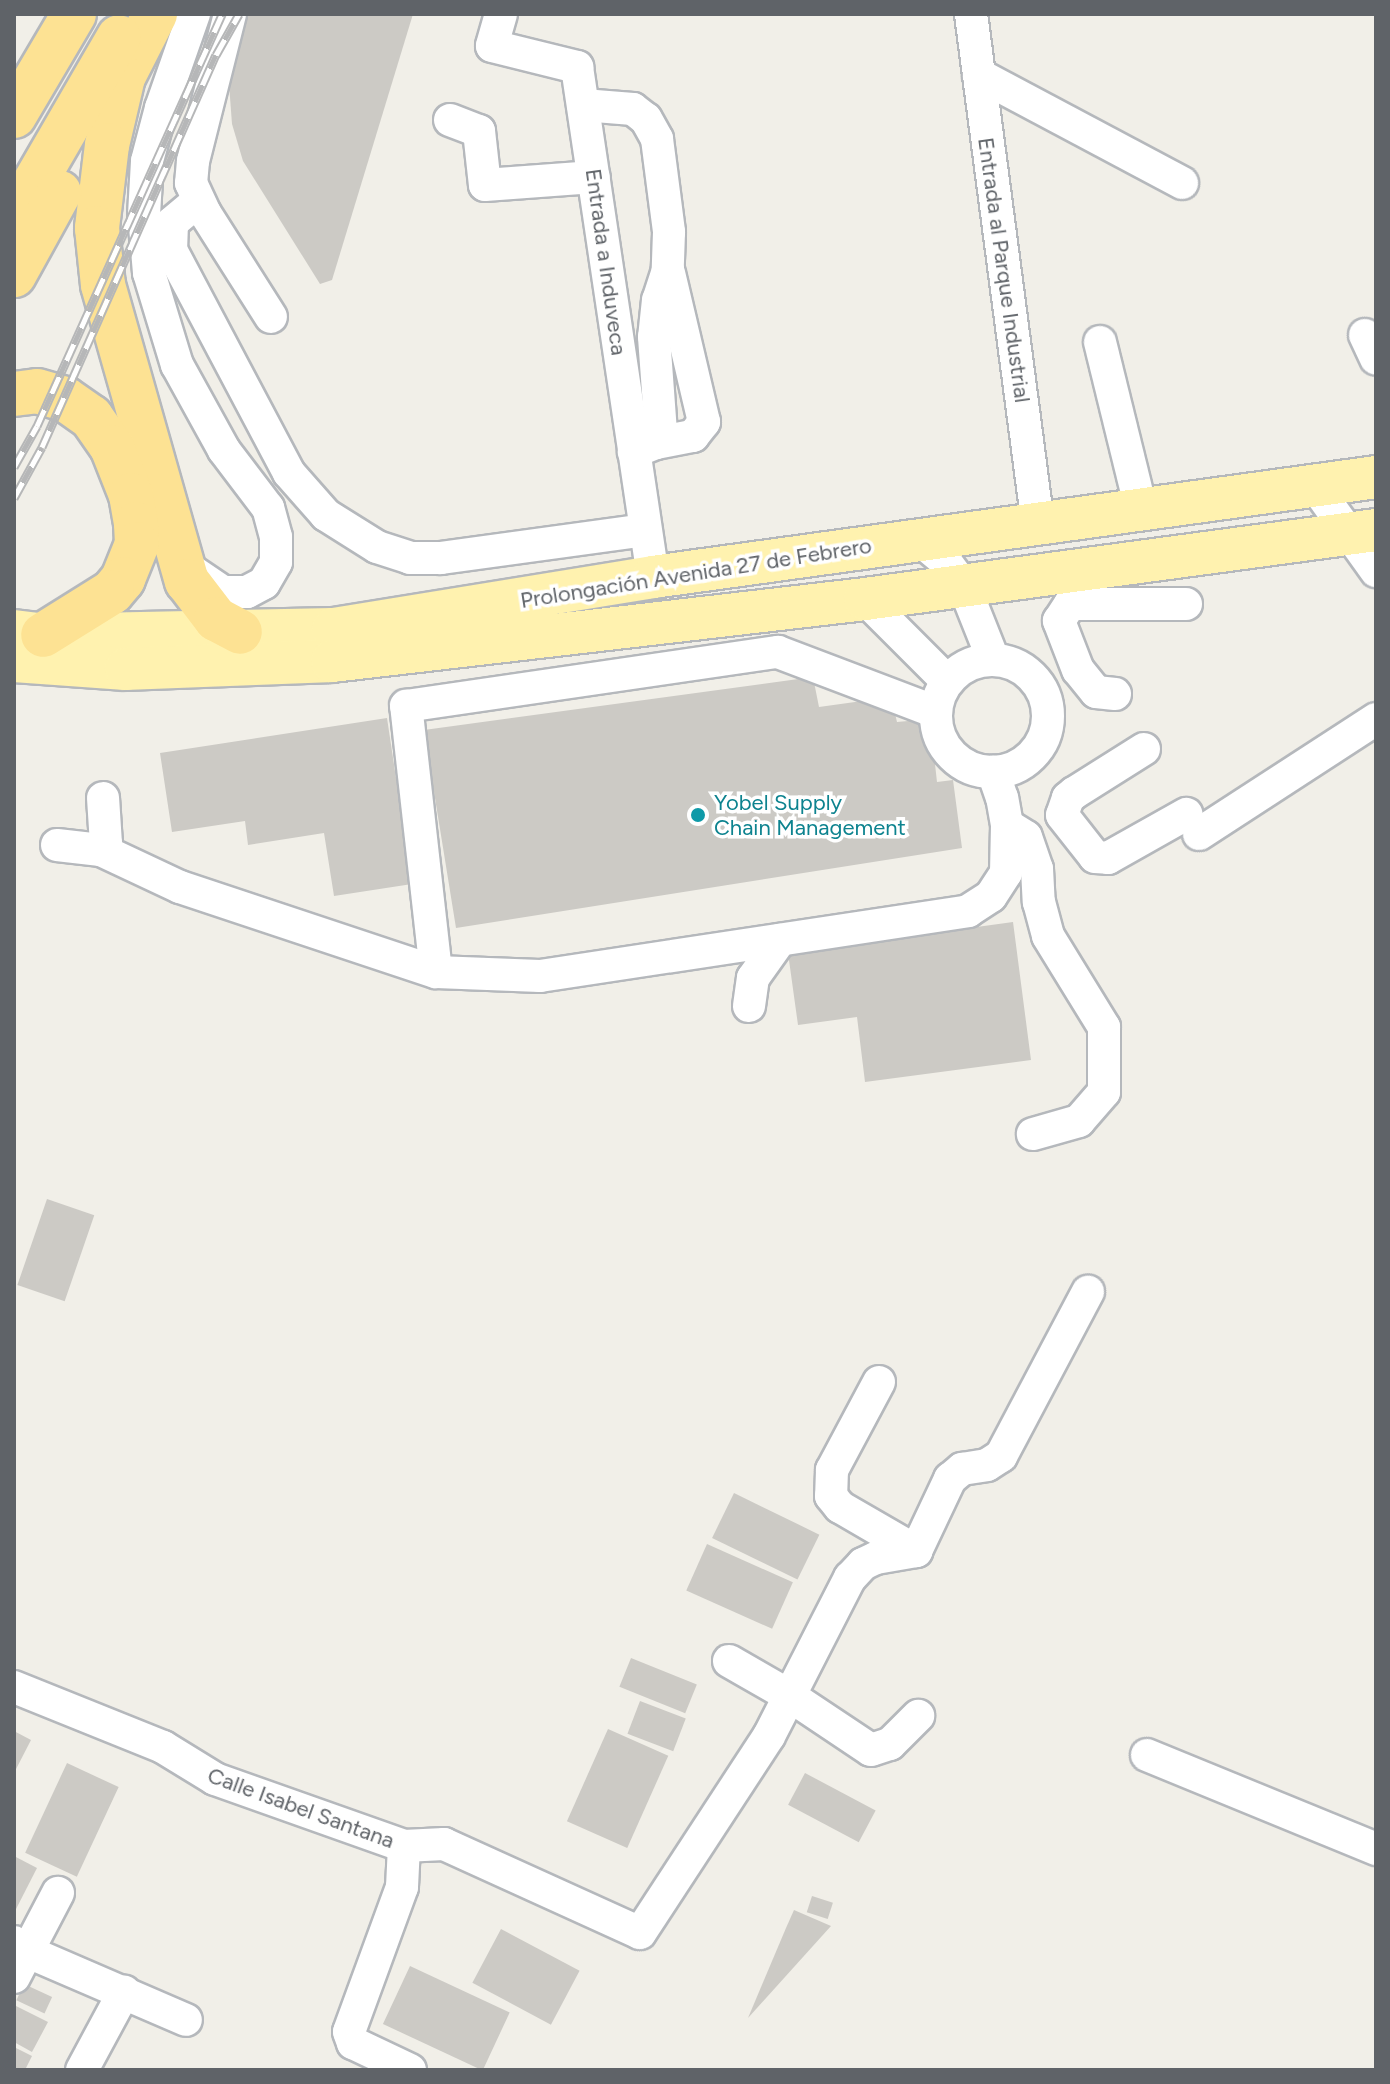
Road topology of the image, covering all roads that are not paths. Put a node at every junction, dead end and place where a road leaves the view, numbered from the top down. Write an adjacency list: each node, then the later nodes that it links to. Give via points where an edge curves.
1 (74, 14): 11 (highway)
2 (132, 14): 16 (highway)
3 (155, 14): 9 (highway)
4 (194, 14): 31 (street, via 147,161 149,273 177,365 224,450 268,508 276,562 264,583 247,592 223,592)
5 (230, 14): 15 (street, via 193,161 191,183)
6 (501, 14): 10 (street, Entrada a Induveca, via 492,46 577,67)
7 (971, 14): 8 (street, Entrada al Parque Industrial)
8 (979, 75): 14 (street); 26 (street, Entrada al Parque Industrial)
9 (123, 77): 18 (highway); 31 (highway, via 100,186 97,228 103,285)
10 (583, 105): 13 (street, Entrada a Induveca); 17 (street, via 633,109 657,139 669,232)
11 (14, 116)
12 (450, 120): 13 (street, via 479,131 485,185)
13 (594, 177): 22 (street, Entrada a Induveca)
14 (1182, 183)
15 (198, 201): 19 (street); 27 (street, via 172,223 171,250 289,473 326,515 377,547 410,558)
16 (14, 218)
17 (668, 270): 22 (street, via 654,337 661,432); 22 (street, via 704,422 693,436)
18 (14, 275)
19 (271, 317)
20 (1100, 342): 25 (street)
21 (14, 394): 39 (highway, via 37,391 65,399 91,417 112,447 131,495 137,544 112,592)
22 (645, 447): 27 (street, Entrada a Induveca)
23 (1376, 477): 24 (main road, Prolongación Avenida 27 de Febrero)
24 (1315, 486): 25 (main road, Prolongación Avenida 27 de Febrero); 28 (street)
25 (1141, 509): 26 (main road, Prolongación Avenida 27 de Febrero)
26 (1038, 525): 29 (main road, Prolongación Avenida 27 de Febrero)
27 (645, 530): 33 (street, Entrada a Induveca)
28 (1363, 532): 30 (main road, Prolongación Avenida 27 de Febrero); 32 (street)
29 (920, 540): 33 (main road, Prolongación Avenida 27 de Febrero); 34 (street)
30 (1193, 555): 34 (main road, Prolongación Avenida 27 de Febrero); 42 (street, via 1191,616 1070,604 1059,621 1078,670 1096,692)
31 (181, 562): 38 (highway, via 199,602)
32 (1376, 571)
33 (653, 577): 35 (main road, Prolongación Avenida 27 de Febrero)
34 (964, 586): 36 (main road, Prolongación Avenida 27 de Febrero); 40 (street)
35 (599, 587): 37 (main road); 38 (main road, Prolongación Avenida 27 de Febrero, via 333,629)
36 (865, 599): 37 (main road, Prolongación Avenida 27 de Febrero); 41 (street)
37 (607, 630): 39 (main road, Prolongación Avenida 27 de Febrero, via 242,667 111,669)
38 (240, 632): 39 (main road, Prolongación Avenida 27 de Febrero)
39 (24, 642)
40 (993, 659): 41 (street, via 967,665); 46 (street, via 1023,668 1038,683 1047,701 1048,722 1030,758 1013,769)
41 (947, 681): 43 (street)
42 (1115, 694)
43 (936, 712): 46 (street, via 945,747 974,769); 52 (street, via 778,652 406,706)
44 (1376, 719): 45 (street, via 1192,824 1108,858 1095,857 1062,815 1068,798)
45 (1144, 749)
46 (993, 772): 48 (street)
47 (103, 798): 50 (street, via 106,844)
48 (1007, 825): 51 (street, via 1006,873 991,896 968,911); 54 (street, via 1026,837 1048,936 1104,1027 1104,1092 1079,1121)
49 (57, 845): 50 (street)
50 (101, 850): 52 (street, via 180,887)
51 (780, 940): 52 (street, via 540,976); 53 (street, via 753,978)
52 (436, 972)
53 (749, 1006)
54 (1033, 1134)
55 (1088, 1292): 57 (street, via 1001,1456 987,1465 962,1469 950,1479)
56 (879, 1382): 57 (street, via 832,1470 831,1496 840,1507)
57 (916, 1551): 60 (street, via 876,1558 850,1578)
58 (729, 1661): 60 (street)
59 (14, 1687): 63 (street, Calle Isabel Santana, via 163,1747 215,1779)
60 (790, 1696): 61 (street, via 871,1750 890,1744); 63 (street, Calle Isabel Santana, via 640,1933 444,1844)
61 (918, 1716)
62 (1147, 1755): 64 (street)
63 (404, 1846): 70 (street, via 402,1887 349,2032 353,2043)
64 (1376, 1849)
65 (58, 1893): 66 (street)
66 (18, 1957): 67 (street)
67 (124, 1992): 68 (street); 69 (street)
68 (186, 2020)
69 (82, 2070)
70 (410, 2070)

